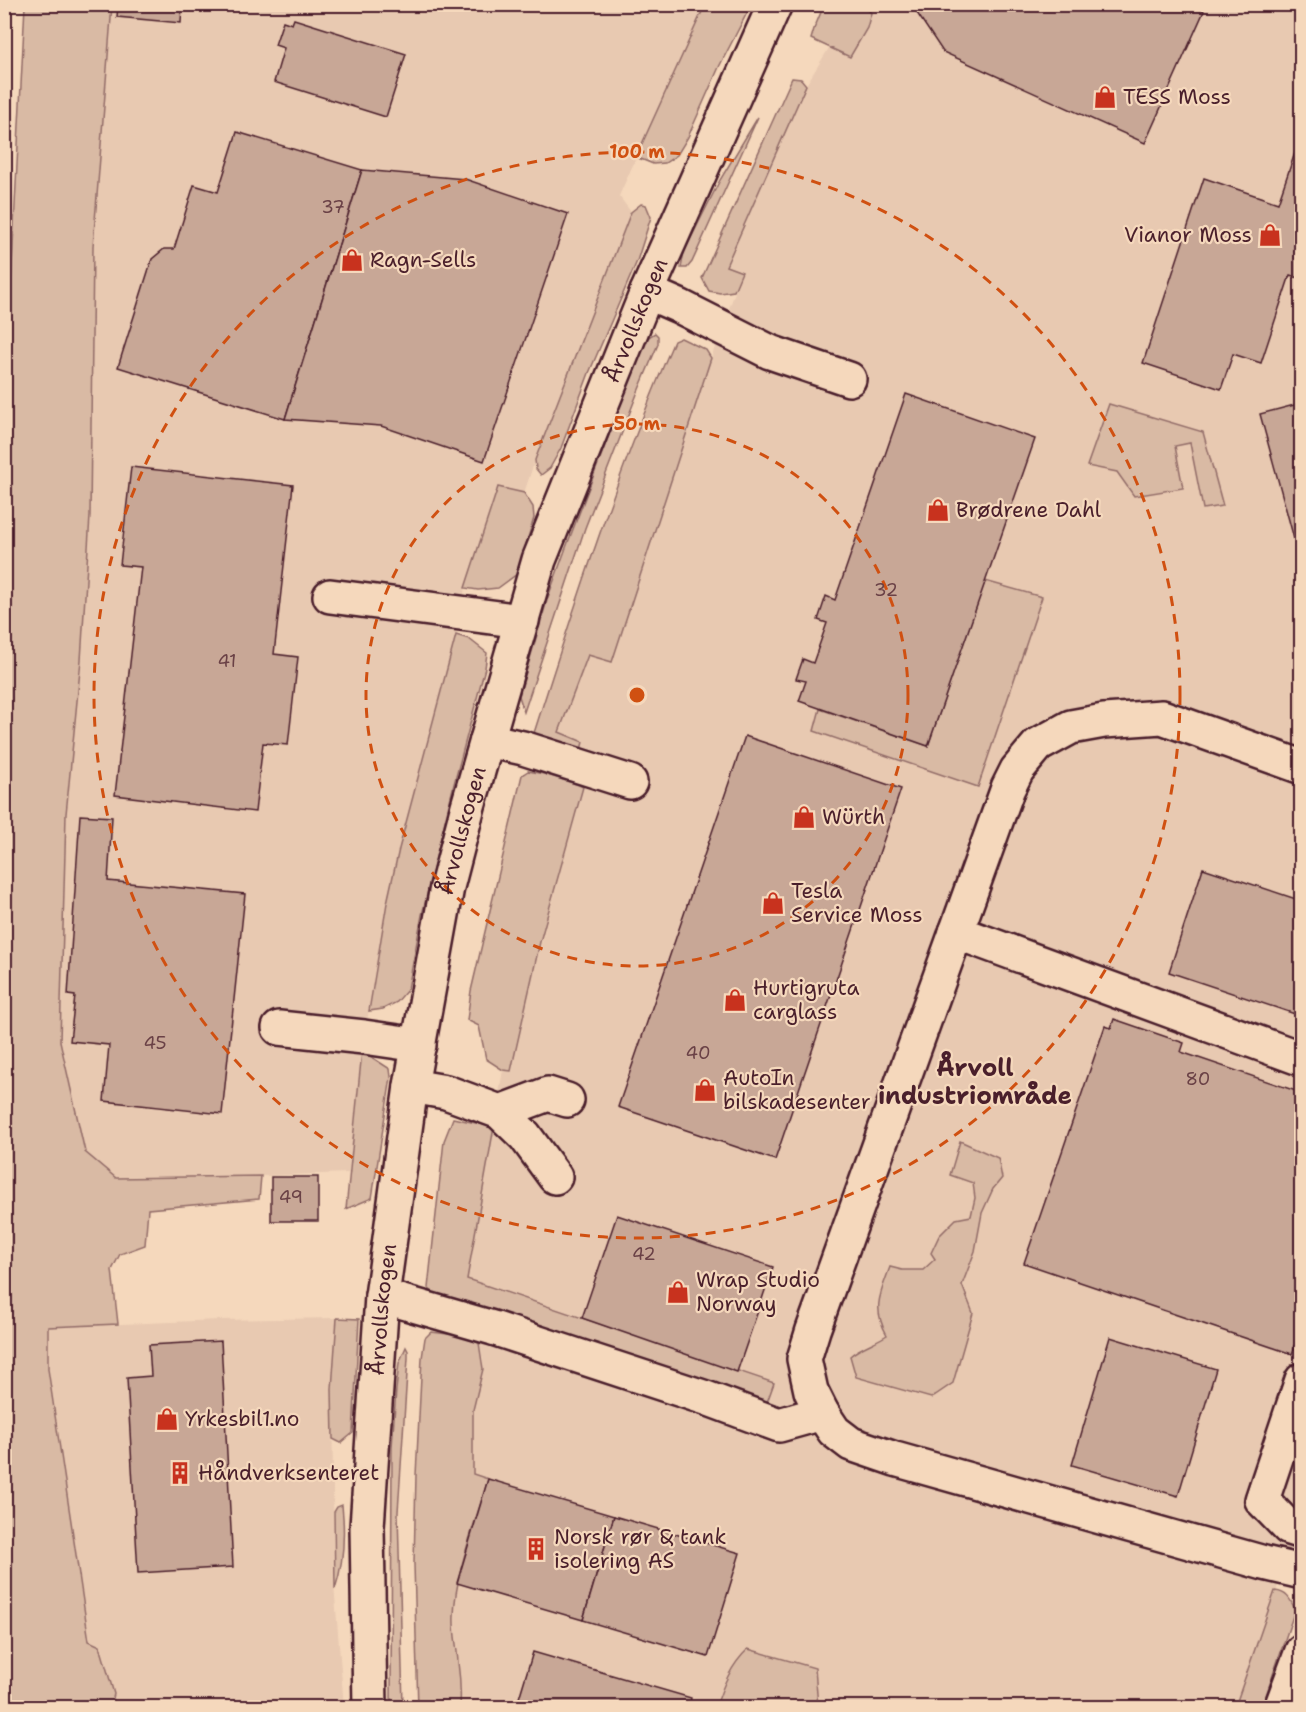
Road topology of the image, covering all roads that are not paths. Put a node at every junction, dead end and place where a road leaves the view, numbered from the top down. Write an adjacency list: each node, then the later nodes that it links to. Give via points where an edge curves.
1 (775, 4): 2 (street, Årvollskogen)
2 (647, 292): 3 (street, via 770,352); 5 (street, Årvollskogen, via 539,560)
3 (849, 379)
4 (330, 596): 5 (street)
5 (522, 621): 6 (street, Årvollskogen)
6 (487, 740): 8 (street); 11 (street, Årvollskogen, via 447,887)
7 (1302, 767): 9 (street, via 1162,717 1071,727 1038,745 1017,770)
8 (630, 782)
9 (956, 932): 12 (street); 19 (street, via 804,1359 811,1391)
10 (279, 1028): 11 (street)
11 (419, 1045): 13 (street, Årvollskogen)
12 (1302, 1059)
13 (411, 1086): 15 (street, via 446,1092); 17 (street, Årvollskogen)
14 (567, 1100): 15 (street, via 548,1094)
15 (500, 1112): 16 (street, via 525,1136)
16 (555, 1177)
17 (382, 1296): 19 (street, via 493,1328 779,1425); 23 (street, Årvollskogen, via 367,1527)
18 (1302, 1380): 20 (street, via 1262,1500 1289,1528)
19 (822, 1413): 21 (street, via 834,1431 851,1444 895,1459)
20 (1302, 1532)
21 (1302, 1572)
22 (1302, 1651): 24 (street)
23 (370, 1707)
24 (1281, 1707)

